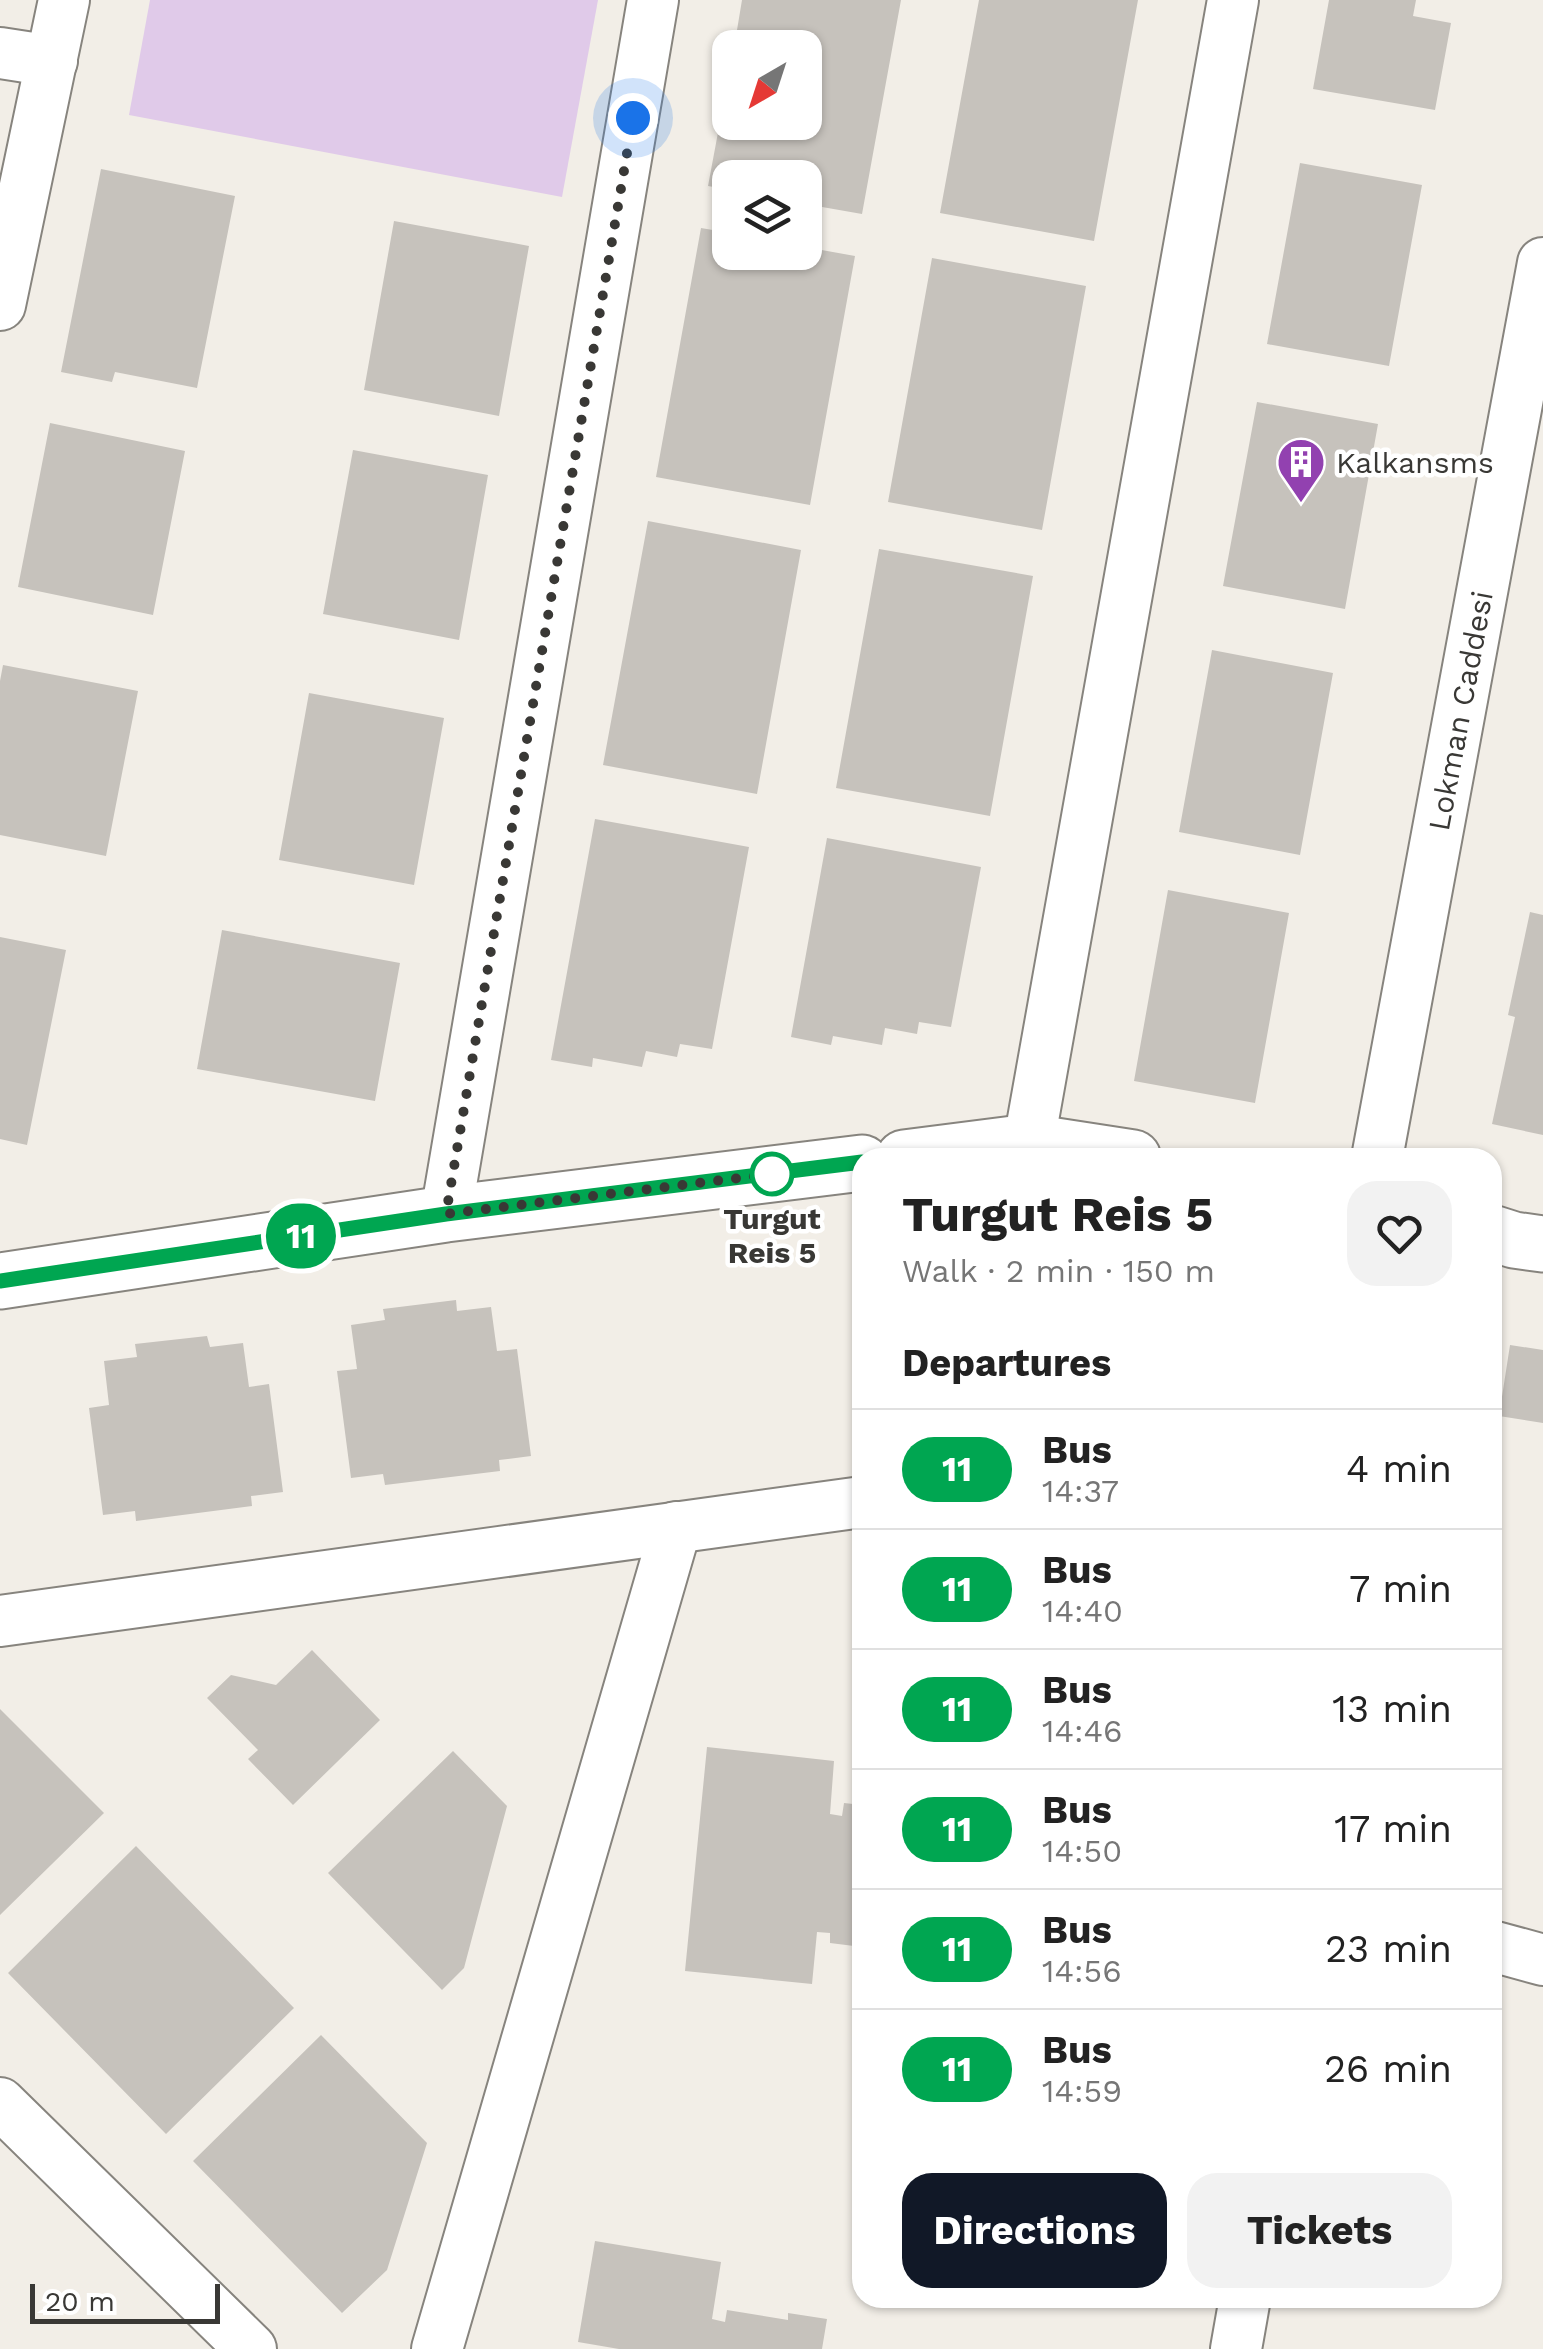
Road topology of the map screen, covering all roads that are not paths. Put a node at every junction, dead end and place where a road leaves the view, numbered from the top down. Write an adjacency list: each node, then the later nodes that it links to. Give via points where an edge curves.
1 (64, 0): 5 (street)
2 (653, 0): 14 (street)
3 (1233, 0): 9 (street)
4 (0, 53): 5 (street)
5 (52, 61): 7 (street)
6 (1543, 263): 8 (street, Lokman Caddesi)
7 (0, 305)
8 (1527, 439): 12 (street, Lokman Caddesi)
9 (1029, 1142): 10 (street); 11 (street)
10 (982, 1148)
11 (1068, 1148)
12 (1379, 1148)
13 (852, 1163): 14 (street)
14 (446, 1214): 17 (street)
15 (1502, 1236): 16 (street)
16 (1543, 1244)
17 (0, 1281)
18 (852, 1503): 19 (street)
19 (676, 1527): 20 (street); 26 (street)
20 (0, 1621)
21 (1502, 1949): 22 (street)
22 (1543, 1960)
23 (0, 2103): 25 (street)
24 (1243, 2308): 27 (street)
25 (251, 2349)
26 (437, 2349)
27 (1236, 2349)

